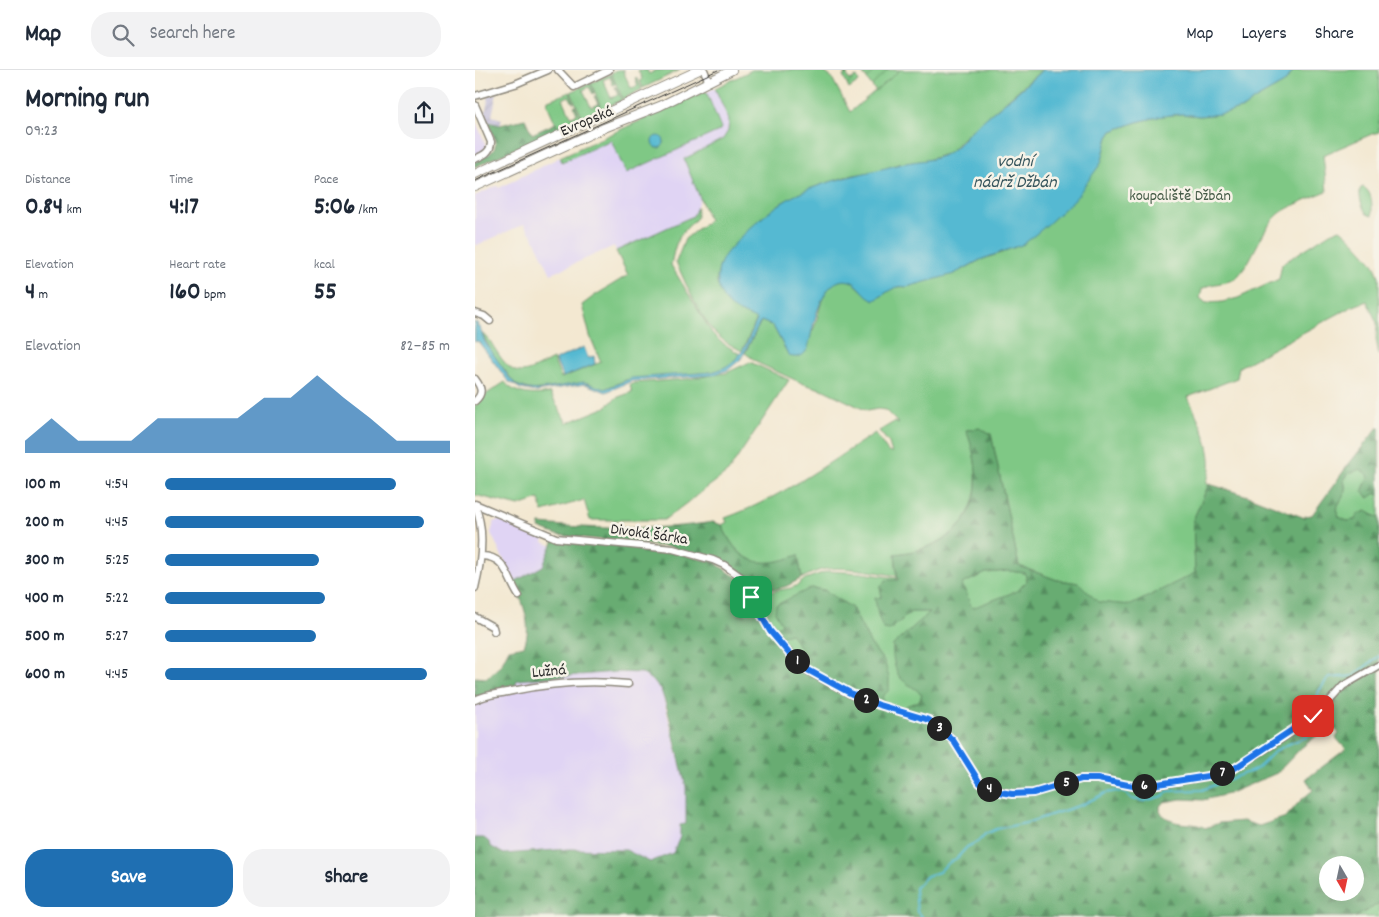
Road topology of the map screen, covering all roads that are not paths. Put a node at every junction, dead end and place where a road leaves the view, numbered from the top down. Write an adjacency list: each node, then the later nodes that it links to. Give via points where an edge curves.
1 (548, 70): 8 (street)
2 (558, 70): 3 (street, via 574,87)
3 (609, 70)
4 (699, 70): 11 (main road, Evropská)
5 (704, 70): 7 (street)
6 (732, 70): 7 (main road, Evropská)
7 (709, 82): 12 (main road, Evropská)
8 (475, 96)
9 (475, 105): 10 (street, via 491,142 488,152)
10 (475, 159)
11 (475, 174)
12 (475, 187)
13 (475, 313): 14 (street)
14 (491, 321)
15 (475, 379): 16 (street, via 481,390)
16 (475, 401)
17 (475, 505): 18 (street, via 480,526); 23 (street, Divoká Šárka, via 556,538 673,549 724,565 741,577 770,631 792,657 824,680 852,694 929,720 953,740 980,783 1000,792 1033,793 1081,779 1145,786 1220,774 1291,733 1326,705 1343,686)
18 (481, 556): 19 (street); 20 (street, via 499,560)
19 (475, 588)
20 (519, 596)
21 (475, 617): 22 (street, via 493,627)
22 (494, 631)
23 (1379, 665)
24 (628, 684): 25 (street, Lužná, via 601,681 522,688)
25 (475, 700)

